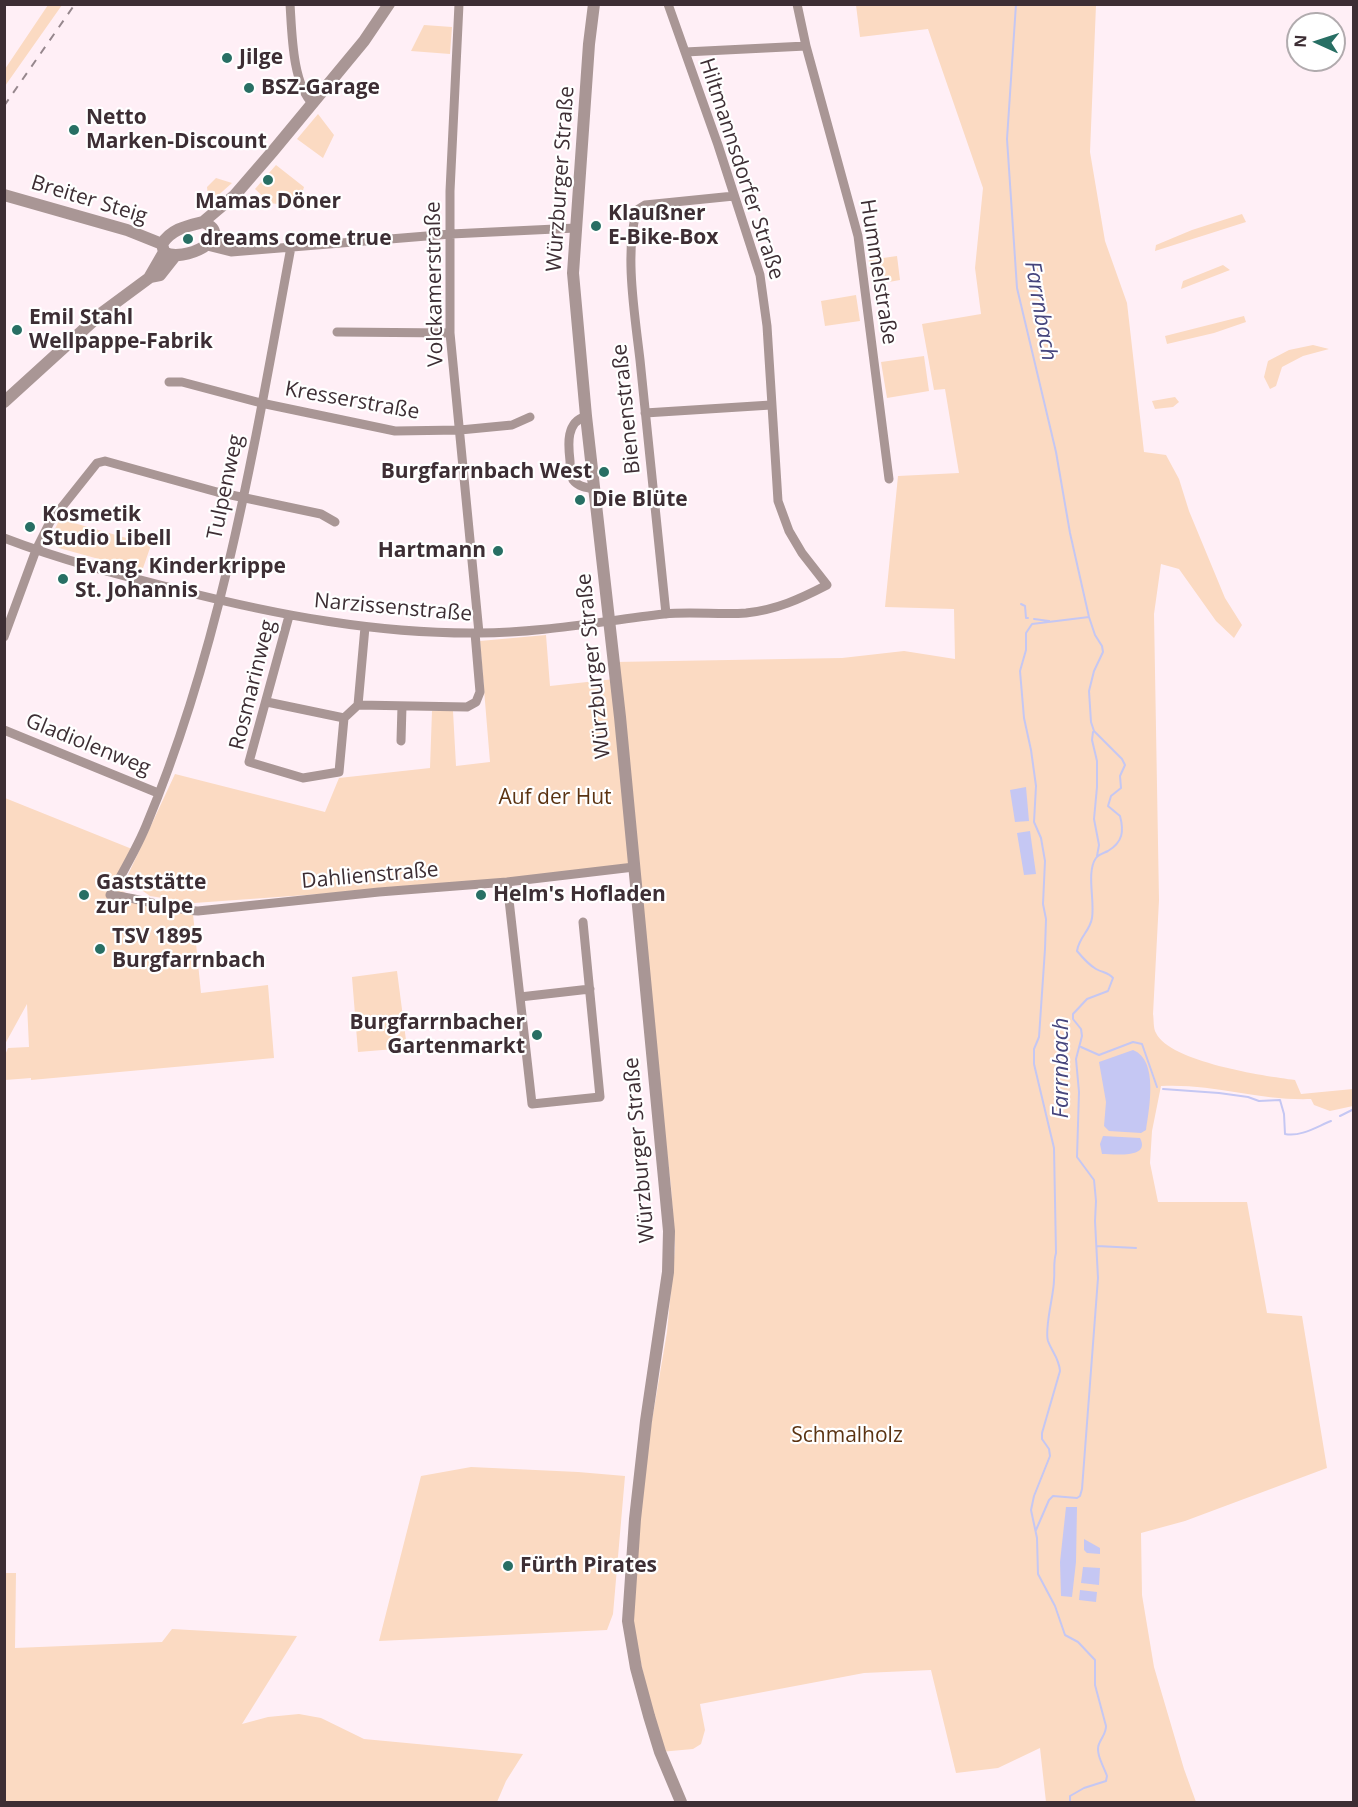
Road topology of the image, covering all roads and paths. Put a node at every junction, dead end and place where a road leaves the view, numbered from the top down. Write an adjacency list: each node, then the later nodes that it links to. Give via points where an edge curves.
1 (290, 4): 9 (street, via 299,79)
2 (389, 4): 9 (street)
3 (459, 4): 14 (street, Volckamerstraße)
4 (594, 4): 12 (street, Würzburger Straße)
5 (668, 4): 8 (street, Hiltmannsdorfer Straße)
6 (797, 4): 7 (street, Hummelstraße)
7 (806, 46): 8 (street); 27 (street, Hummelstraße, via 858,236)
8 (685, 52): 11 (street, Hiltmannsdorfer Straße)
9 (313, 104): 13 (street, via 235,195)
10 (4, 195): 15 (street, Breiter Steig, via 127,230)
11 (734, 196): 22 (street, Hiltmannsdorfer Straße, via 760,275); 23 (street, Bienenstraße, via 645,205 637,210 632,263)
12 (576, 228): 14 (street); 24 (street, Würzburger Straße, via 573,273)
13 (209, 233): 15 (street); 15 (street, via 185,226); 16 (street, via 231,252)
14 (451, 234): 16 (street); 18 (street, Volckamerstraße)
15 (167, 247): 20 (street, via 149,278 103,312)
16 (291, 247): 21 (street, Tulpenweg)
17 (337, 332): 18 (street)
18 (450, 333): 26 (street, Volckamerstraße)
19 (169, 382): 21 (street, Kresserstraße)
20 (4, 402)
21 (261, 403): 26 (street, Kresserstraße, via 395,431); 29 (street, Tulpenweg)
22 (771, 405): 23 (street); 33 (street, Hiltmannsdorfer Straße, via 781,510 802,553)
23 (645, 413): 35 (street, Bienenstraße)
24 (586, 416): 28 (street, Würzburger Straße); 28 (street, via 576,421 570,434 571,473 579,485)
25 (530, 417): 26 (street, Kresserstraße, via 512,425)
26 (460, 430): 39 (street, Volckamerstraße)
27 (889, 479)
28 (595, 489): 37 (street, Würzburger Straße)
29 (243, 497): 30 (street, via 321,514); 32 (street, via 105,461 97,463 50,522); 34 (street, Tulpenweg)
30 (335, 522)
31 (4, 538): 32 (street, Narzissenstraße)
32 (36, 550): 34 (street, Narzissenstraße); 40 (street)
33 (827, 585): 35 (street, Narzissenstraße, via 771,609)
34 (220, 600): 36 (street, Narzissenstraße); 47 (street, Tulpenweg, via 188,714)
35 (666, 614): 37 (street, Narzissenstraße)
36 (289, 616): 38 (street, Narzissenstraße); 41 (street, Rosmarinweg)
37 (609, 622): 39 (street, Narzissenstraße); 48 (street, Würzburger Straße)
38 (365, 627): 39 (street, Narzissenstraße); 42 (street)
39 (477, 633): 43 (street, Volckamerstraße, via 480,692 476,702 467,707)
40 (4, 637)
41 (267, 702): 44 (street); 44 (street, Rosmarinweg, via 249,762 303,778 339,772)
42 (358, 705): 43 (street); 44 (street)
43 (402, 706): 46 (street)
44 (345, 718)
45 (4, 730): 47 (street, Gladiolenweg)
46 (401, 741)
47 (158, 793): 50 (street, Tulpenweg, via 146,827)
48 (634, 867): 49 (street, Dahlienstraße); 54 (street, Würzburger Straße, via 669,1231 668,1272 640,1466 628,1621 649,1716)
49 (507, 882): 50 (street, Dahlienstraße, via 198,911); 53 (street)
50 (110, 895)
51 (583, 922): 52 (street)
52 (590, 989): 53 (street); 53 (street, via 600,1097 532,1104)
53 (520, 997)
54 (681, 1803)

